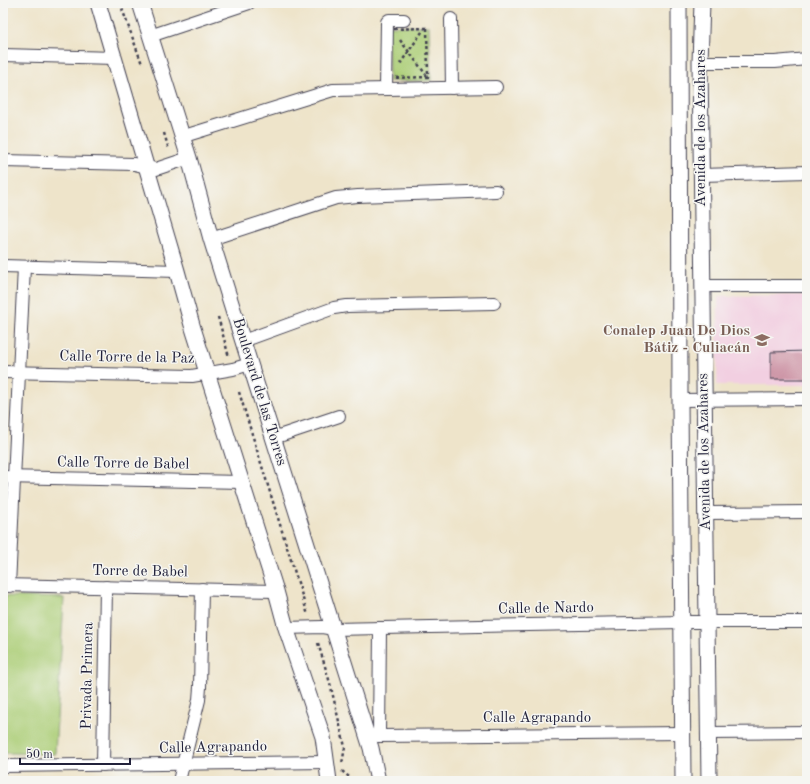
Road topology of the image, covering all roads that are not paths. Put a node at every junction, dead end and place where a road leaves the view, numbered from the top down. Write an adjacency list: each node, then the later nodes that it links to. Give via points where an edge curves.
1 (98, 3): 10 (street)
2 (140, 3): 8 (street, Boulevard de las Torres)
3 (249, 3): 8 (street)
4 (679, 3): 36 (street, Avenida de los Azahares)
5 (702, 3): 12 (street, Avenida de los Azahares)
6 (451, 19): 14 (street)
7 (404, 20): 13 (street, via 387,22)
8 (150, 36): 16 (street, Boulevard de las Torres)
9 (3, 55): 10 (street)
10 (115, 58): 19 (street)
11 (807, 59): 12 (street, via 775,62)
12 (700, 62): 21 (street, Avenida de los Azahares)
13 (388, 83): 14 (street); 16 (street, via 333,90)
14 (452, 88): 15 (street)
15 (496, 88)
16 (181, 137): 17 (street, Boulevard de las Torres)
17 (189, 158): 19 (street, via 156,169); 23 (street, Boulevard de las Torres)
18 (3, 161): 19 (street, via 134,164)
19 (147, 168): 26 (street)
20 (807, 172): 21 (street)
21 (702, 175): 27 (street, Avenida de los Azahares)
22 (496, 191): 23 (street, via 336,198)
23 (211, 239): 30 (street, Boulevard de las Torres)
24 (3, 266): 25 (street)
25 (24, 267): 26 (street); 33 (street)
26 (178, 271): 34 (street)
27 (703, 286): 28 (street); 37 (street, Avenida de los Azahares)
28 (807, 286)
29 (494, 303): 30 (street, via 347,306 334,308)
30 (243, 341): 31 (street, Boulevard de las Torres)
31 (250, 364): 34 (street, Calle Torre de la Paz); 39 (street, Boulevard de las Torres)
32 (3, 372): 33 (street, Calle Torre de la Paz)
33 (19, 372): 34 (street, Calle Torre de la Paz, via 192,376); 40 (street)
34 (208, 374): 41 (street)
35 (807, 399): 37 (street)
36 (680, 400): 37 (street); 48 (street, Avenida de los Azahares)
37 (704, 400): 43 (street, Avenida de los Azahares)
38 (339, 416): 39 (street)
39 (273, 438): 53 (street, Boulevard de las Torres)
40 (8, 478): 41 (street, Calle Torre de Babel); 44 (street)
41 (242, 482): 47 (street)
42 (807, 512): 43 (street)
43 (706, 513): 49 (street, Avenida de los Azahares)
44 (6, 585): 45 (street, Torre de Babel)
45 (106, 588): 46 (street, Torre de Babel); 60 (street, Privada Primera)
46 (202, 589): 47 (street, Torre de Babel); 59 (street, via 199,700)
47 (276, 591): 51 (street)
48 (682, 622): 49 (street, Calle de Nardo); 52 (street, Calle de Nardo); 55 (street, Avenida de los Azahares)
49 (707, 622): 50 (street, Calle de Nardo); 56 (street, Avenida de los Azahares)
50 (807, 622)
51 (286, 628): 53 (street, Calle de Nardo); 58 (street, via 323,737)
52 (380, 628): 53 (street, Calle de Nardo); 57 (street)
53 (334, 629): 57 (street, Boulevard de las Torres)
54 (807, 732): 56 (street)
55 (683, 733): 57 (street, Calle Agrapando); 65 (street, Avenida de los Azahares)
56 (708, 733): 66 (street, Avenida de los Azahares)
57 (373, 735): 64 (street, Boulevard de las Torres)
58 (327, 762): 59 (street, Calle Agrapando); 63 (street)
59 (183, 764): 60 (street, Calle Agrapando); 62 (street)
60 (103, 765): 61 (street, Calle Agrapando)
61 (3, 766)
62 (179, 781)
63 (329, 781)
64 (378, 781)
65 (683, 781)
66 (709, 781)

